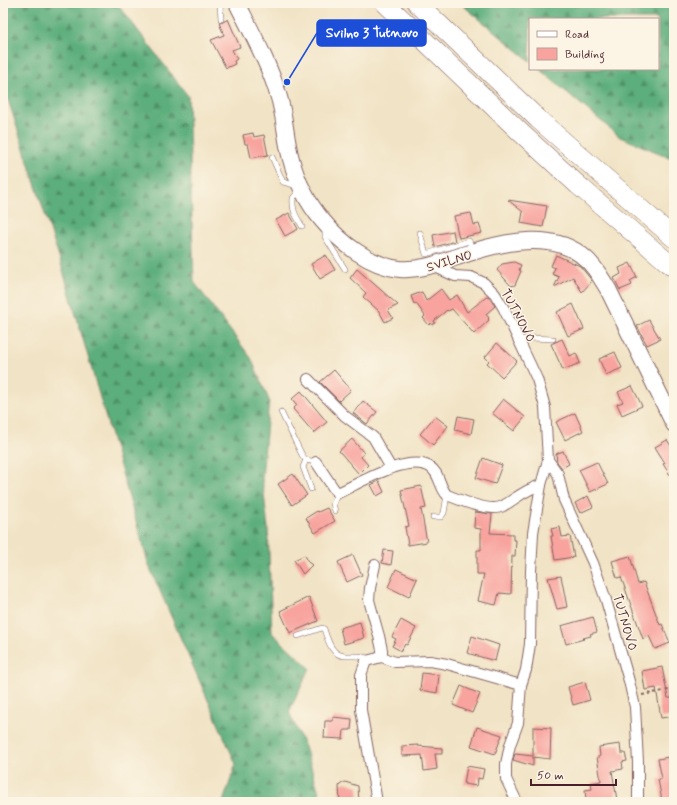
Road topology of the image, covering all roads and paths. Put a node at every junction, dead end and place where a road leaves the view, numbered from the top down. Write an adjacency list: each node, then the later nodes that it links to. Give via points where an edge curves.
1 (220, 3): 5 (lane)
2 (237, 3): 7 (main road, SVILNO, via 278,95 291,159)
3 (385, 3): 14 (highway, via 562,170)
4 (417, 3): 11 (highway, via 538,119)
5 (221, 19)
6 (272, 157): 7 (lane, via 283,182)
7 (301, 188): 8 (main road, SVILNO); 9 (lane, via 292,198 292,204)
8 (324, 222): 13 (main road, SVILNO, via 355,250 372,261 399,269); 15 (lane, via 325,237)
9 (302, 226)
10 (420, 233): 12 (lane, via 426,254 470,241)
11 (674, 238)
12 (472, 252): 13 (main road, SVILNO); 20 (main road, SVILNO, via 516,242 539,241 565,246 586,258 608,289)
13 (433, 266): 17 (street, TUTNOVO, via 455,276 471,277 484,283 495,294 504,309)
14 (674, 267)
15 (345, 269)
16 (553, 339): 17 (lane)
17 (518, 340): 21 (street, TUTNOVO, via 537,379 545,407)
18 (308, 379): 23 (street, via 345,416 373,437)
19 (281, 412): 22 (lane, via 302,455)
20 (674, 424)
21 (548, 460): 24 (street, TUTNOVO); 39 (street, TUTNOVO, via 558,474 564,500 593,563 629,681 635,707)
22 (311, 461): 25 (lane, via 303,467); 26 (street)
23 (391, 468): 26 (street); 27 (street, via 421,463 430,467 436,473)
24 (541, 485): 27 (street, via 529,489 502,507 495,508); 34 (street, TUTNOVO, via 531,564 530,644)
25 (311, 489)
26 (338, 493): 28 (lane, via 333,504)
27 (446, 495): 29 (lane, via 442,517)
28 (335, 511)
29 (433, 517)
30 (375, 565): 32 (street, via 369,600 376,621)
31 (298, 636): 33 (lane, via 322,628 330,647 337,654 345,657 360,655)
32 (382, 657): 33 (street); 34 (street, via 395,662 430,660)
33 (370, 660): 37 (street, via 366,661 361,675 361,710)
34 (521, 685): 38 (street, TUTNOVO, via 518,723 506,764 506,779)
35 (674, 689): 36 (path)
36 (639, 695)
37 (377, 802)
38 (516, 802)
39 (638, 802)

